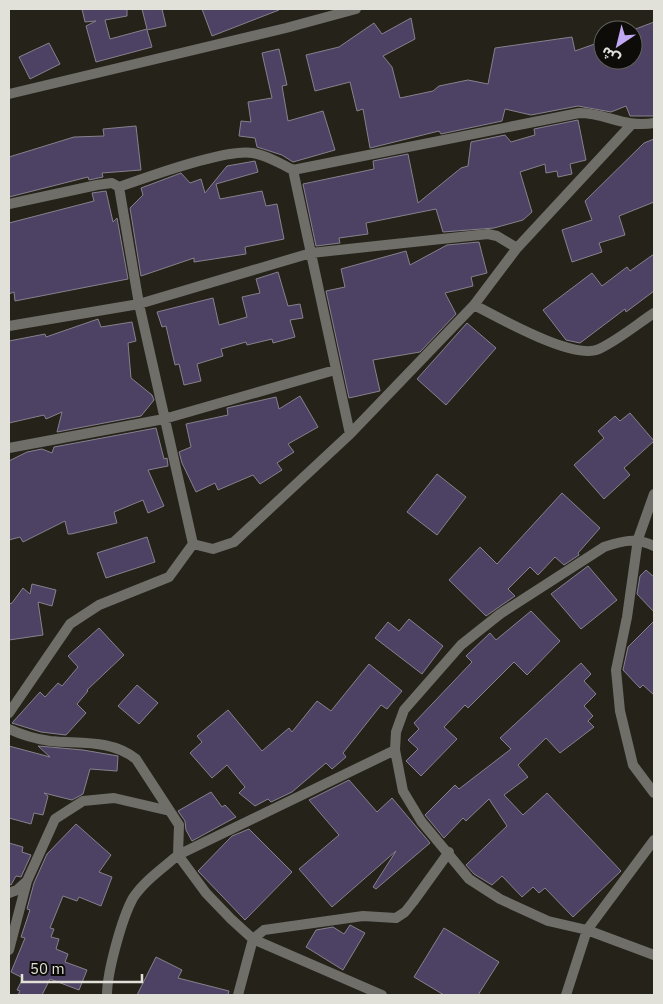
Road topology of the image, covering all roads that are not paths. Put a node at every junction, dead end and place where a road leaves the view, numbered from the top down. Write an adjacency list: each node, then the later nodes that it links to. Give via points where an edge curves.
1 (356, 9): 2 (street)
2 (9, 94)
3 (654, 123): 4 (street)
4 (631, 125): 5 (street, via 579,113); 8 (street)
5 (293, 170): 6 (street, via 252,152 228,154 152,174); 9 (street)
6 (119, 187): 7 (street, via 112,183 98,185); 10 (street)
7 (9, 204)
8 (517, 248): 9 (street, via 488,234); 11 (street)
9 (311, 253): 10 (street); 14 (street)
10 (139, 304): 13 (street); 15 (street)
11 (474, 304): 12 (street, via 523,331 580,350 598,350); 16 (street)
12 (654, 313)
13 (9, 326)
14 (335, 370): 15 (street); 16 (street)
15 (164, 419): 17 (street); 20 (street)
16 (350, 434): 20 (street, via 234,542 212,549)
17 (9, 448)
18 (654, 494): 19 (street)
19 (638, 539): 21 (street); 24 (street, via 604,547 500,614 461,645 404,710 396,732); 25 (street, via 616,670 617,692 633,765)
20 (193, 544): 22 (street, via 169,577 99,605 70,624)
21 (654, 546)
22 (9, 713)
23 (9, 730): 26 (street, via 50,741 81,742 126,751 136,758)
24 (395, 750): 28 (street, via 403,791 421,820); 29 (street)
25 (654, 793)
26 (170, 811): 29 (street, via 179,825); 30 (street, via 114,798 83,801 54,819)
27 (654, 840): 32 (street)
28 (449, 852): 32 (street, via 469,879 500,899 548,921); 33 (street, via 409,907 396,918 363,916 319,920 264,930)
29 (178, 855): 33 (street, via 206,893); 36 (street, via 134,898 120,932)
30 (28, 881): 31 (street); 34 (street)
31 (9, 893)
32 (587, 930): 35 (street); 39 (street)
33 (253, 939): 37 (street); 38 (street)
34 (9, 950)
35 (654, 954)
36 (107, 995)
37 (238, 995)
38 (382, 995)
39 (566, 995)

